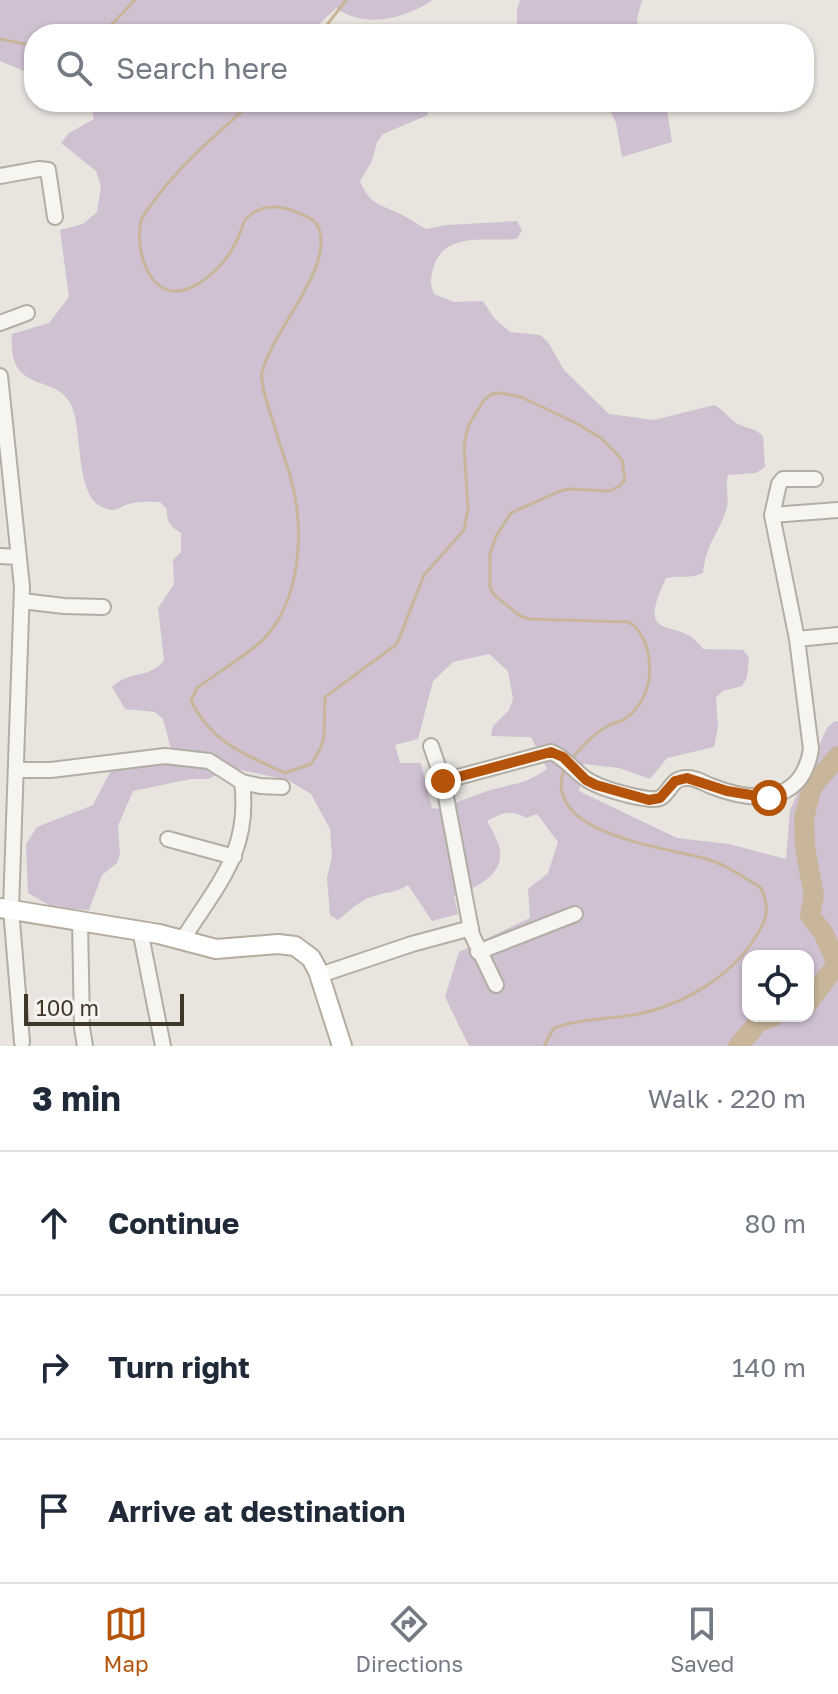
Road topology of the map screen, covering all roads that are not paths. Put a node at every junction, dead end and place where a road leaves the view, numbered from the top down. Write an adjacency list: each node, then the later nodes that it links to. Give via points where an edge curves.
1 (0, 176): 2 (street, via 48,170)
2 (55, 217)
3 (27, 313): 4 (street)
4 (0, 323)
5 (0, 376): 10 (street)
6 (815, 479): 8 (street, via 783,479)
7 (838, 510): 8 (street)
8 (772, 515): 14 (street)
9 (0, 556): 10 (street)
10 (19, 557): 11 (street)
11 (22, 601): 12 (street); 16 (street)
12 (103, 607)
13 (838, 635): 14 (street)
14 (797, 639): 17 (street, via 811,749 799,781 780,796 747,795 687,778 649,800 596,785 551,752)
15 (431, 746): 17 (street)
16 (16, 770): 18 (street, via 165,756 209,761); 22 (street)
17 (443, 781): 25 (street)
18 (242, 782): 19 (street); 21 (street, via 242,829)
19 (282, 787)
20 (168, 839): 21 (street)
21 (234, 857): 27 (street)
22 (5, 909): 24 (main road); 31 (street)
23 (575, 914): 28 (street)
24 (80, 921): 26 (main road); 32 (street)
25 (471, 928): 28 (street); 29 (street)
26 (140, 930): 27 (main road); 33 (street)
27 (183, 939): 29 (main road, via 216,949 295,946 311,958)
28 (478, 952): 30 (street)
29 (320, 975): 34 (main road)
30 (496, 985)
31 (22, 1042)
32 (85, 1046)
33 (163, 1046)
34 (342, 1046)

